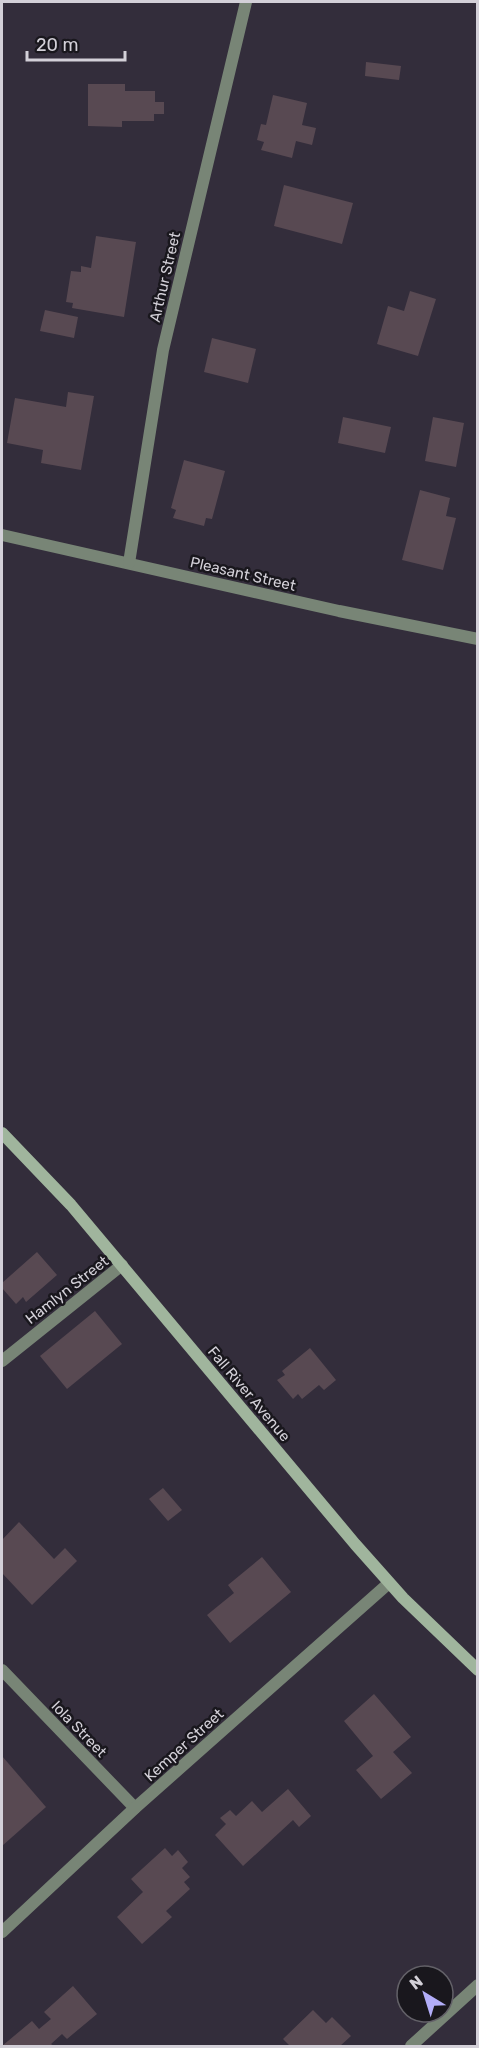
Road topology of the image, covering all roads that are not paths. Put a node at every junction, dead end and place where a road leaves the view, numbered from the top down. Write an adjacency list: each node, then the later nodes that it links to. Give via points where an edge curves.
1 (246, 2): 3 (street, Arthur Street, via 163,350)
2 (2, 535): 3 (street, Pleasant Street)
3 (129, 563): 4 (street, Pleasant Street)
4 (477, 639)
5 (2, 1132): 6 (main road, Fall River Avenue)
6 (122, 1265): 7 (street, Hamlyn Street); 8 (main road, Fall River Avenue)
7 (2, 1360)
8 (389, 1583): 10 (main road, Fall River Avenue); 11 (street, Kemper Street)
9 (2, 1670): 11 (street, Iola Street)
10 (477, 1670)
11 (135, 1808): 12 (street, Kemper Street)
12 (2, 1932)
13 (477, 1985): 14 (street)
14 (411, 2046)

